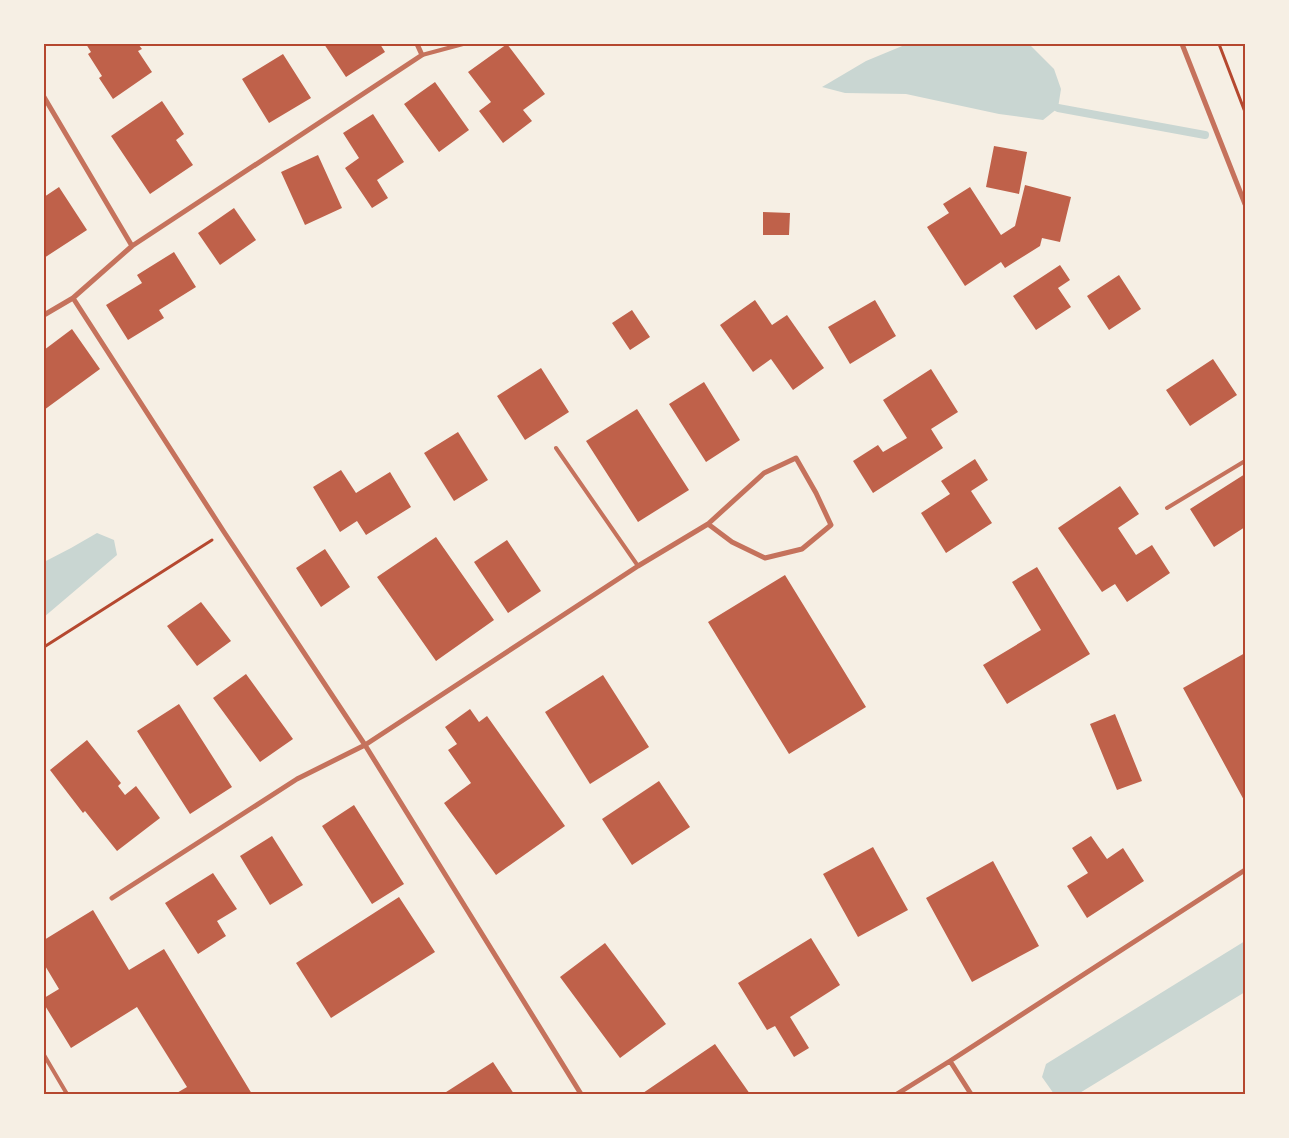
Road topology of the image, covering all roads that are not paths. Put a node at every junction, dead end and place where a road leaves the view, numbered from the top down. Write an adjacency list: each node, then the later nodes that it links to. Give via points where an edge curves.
1 (417, 44): 4 (street)
2 (463, 44): 4 (lane)
3 (1182, 44): 6 (street)
4 (422, 55): 7 (street)
5 (44, 97): 7 (street)
6 (1245, 204)
7 (132, 246): 8 (street)
8 (73, 298): 9 (street); 15 (street)
9 (44, 315)
10 (556, 448): 14 (lane)
11 (1245, 461): 12 (lane)
12 (1168, 508)
13 (708, 524): 13 (street, via 732,542 766,558 802,549 831,525 796,458 764,473); 14 (street)
14 (638, 566): 15 (street)
15 (365, 745): 17 (street, via 297,779); 21 (street)
16 (1245, 870): 19 (street)
17 (112, 898)
18 (44, 1055): 20 (lane)
19 (950, 1061): 22 (street); 23 (street)
20 (66, 1094)
21 (581, 1094)
22 (897, 1094)
23 (971, 1094)

